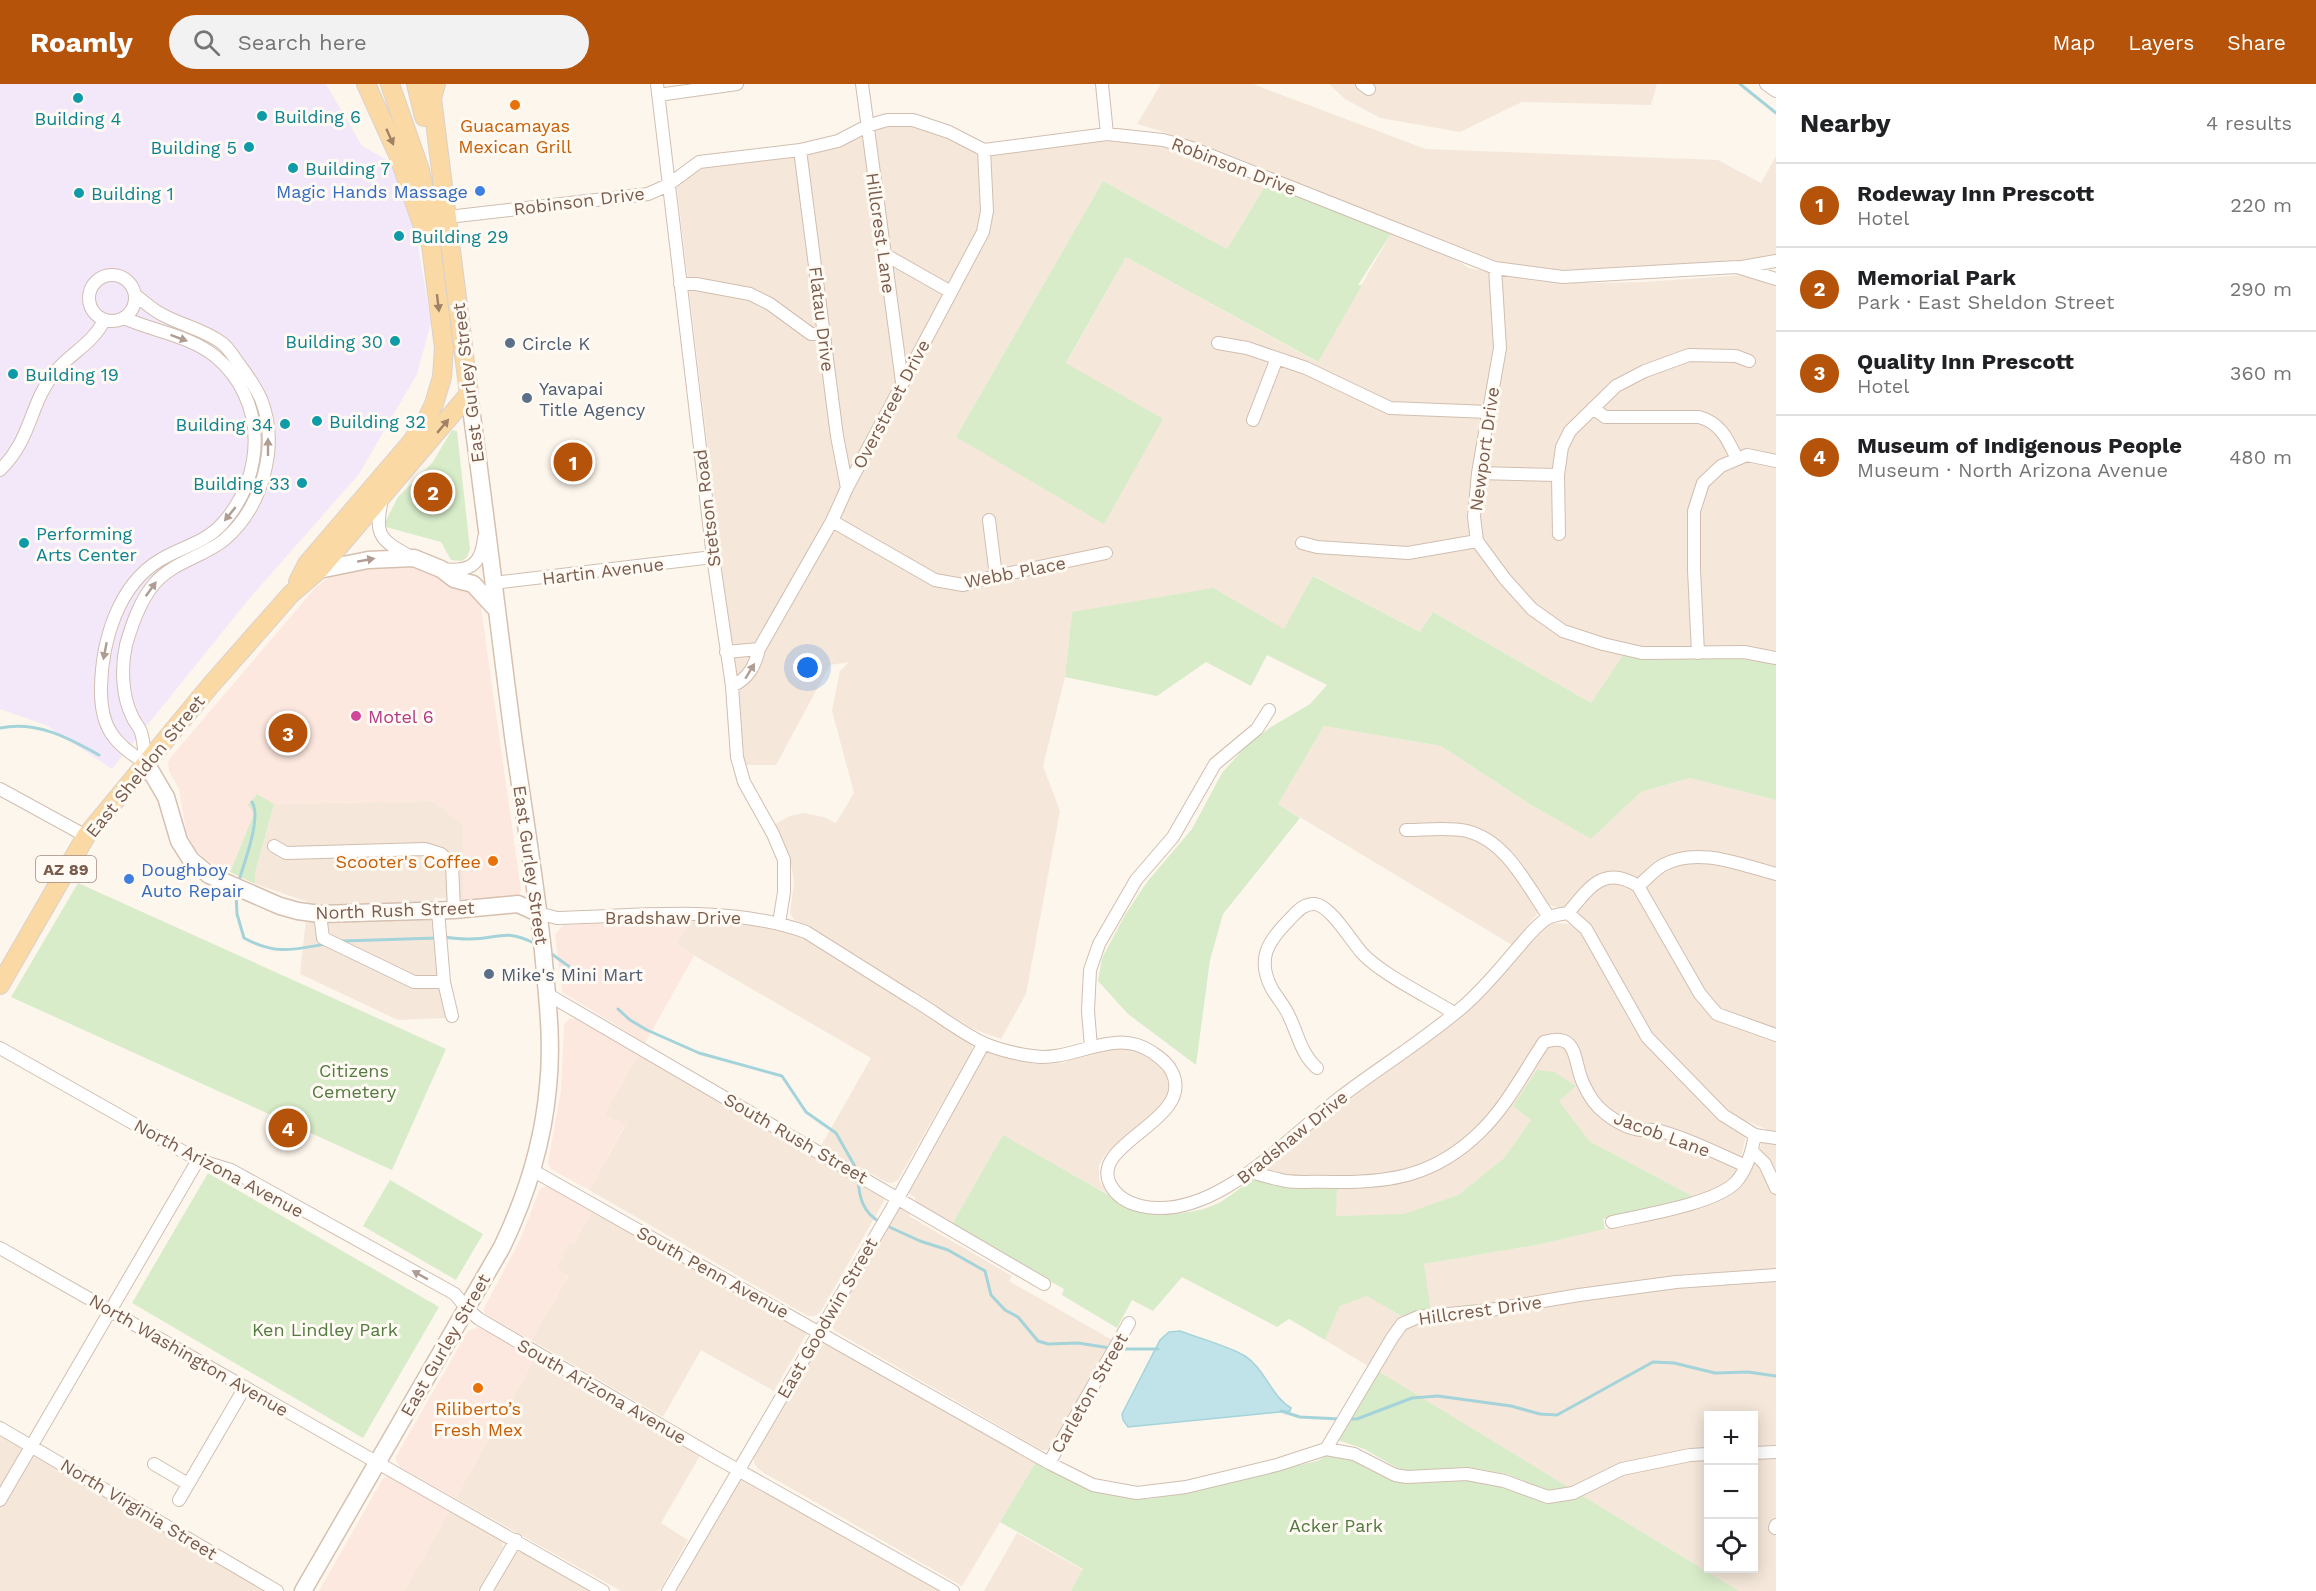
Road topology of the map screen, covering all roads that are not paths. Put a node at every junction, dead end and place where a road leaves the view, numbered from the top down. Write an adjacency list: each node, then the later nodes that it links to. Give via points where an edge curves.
1 (366, 84): 17 (main road, AZ 89, one-way to 17, via 399,157)
2 (390, 84): 17 (main road, via 420,170)
3 (416, 84): 19 (main road, via 422,102 438,221)
4 (737, 84): 9 (street)
5 (862, 84): 11 (street, Hillcrest Lane)
6 (1102, 84): 12 (street)
7 (1766, 84): 10 (street)
8 (432, 89): 16 (main road, East Gurley Street)
9 (657, 90): 15 (street, Stetson Road)
10 (1776, 91)
11 (867, 126): 13 (street, Robinson Drive, via 838,141); 14 (street, Robinson Drive, via 887,120 913,120); 18 (street, Hillcrest Lane)
12 (1107, 134): 14 (street, Robinson Drive); 22 (street, Robinson Drive, via 1163,140 1192,148)
13 (800, 150): 15 (street, Robinson Drive, via 699,162); 29 (street, Flatau Drive)
14 (984, 150): 25 (street, Overstreet Drive, via 987,211 983,232)
15 (668, 185): 16 (street, Robinson Drive, via 648,194); 24 (street, Stetson Road)
16 (448, 217): 19 (main road, East Gurley Street)
17 (431, 245): 58 (main road, East Sheldon Street / AZ 89, one-way to 58, via 444,348 442,377 434,404 409,446 307,564)
18 (884, 254): 25 (street); 33 (street, Hillcrest Lane)
19 (453, 255): 34 (main road, East Gurley Street)
20 (1776, 261): 21 (street)
21 (1737, 267): 22 (street, Robinson Drive, via 1563,277); 23 (street, Robinson Drive)
22 (1495, 268): 36 (street, Newport Drive, via 1500,348)
23 (1776, 279)
24 (680, 284): 29 (street, via 750,294 811,334); 52 (street, Stetson Road)
25 (951, 292): 33 (street, Overstreet Drive)
26 (135, 295): 27 (street, via 133,308); 28 (street, via 129,282 116,274 95,282 90,303); 66 (street, one-way to 26, via 140,730 125,695 123,672 126,646 141,603 155,582 225,539 247,513 268,460 268,424 252,381 224,344 163,316)
27 (124, 318): 28 (street); 66 (street, one-way to 66, via 195,344 216,357 235,379 254,425 251,477 237,505 205,538 144,571 124,597 108,636 101,672 104,718 126,752)
28 (104, 320): 40 (street, via 94,336 56,371 44,388 18,450)
29 (824, 334): 43 (street, Flatau Drive)
30 (1218, 343): 31 (street)
31 (1277, 358): 36 (street, via 1390,408); 37 (street)
32 (1749, 361): 35 (street, via 1736,356 1689,355 1616,386)
33 (902, 382): 43 (street, Overstreet Drive)
34 (470, 394): 44 (main road, East Sheldon Street / AZ 89, one-way to 34); 47 (main road, East Gurley Street)
35 (1593, 408): 38 (street, via 1605,417 1710,420 1725,434); 42 (street, via 1570,431 1562,447)
36 (1489, 412): 41 (street, Newport Drive)
37 (1252, 420)
38 (1737, 459): 39 (street, via 1747,456); 62 (street, via 1720,466 1703,483 1694,512)
39 (1776, 461)
40 (0, 470)
41 (1478, 473): 42 (street); 49 (street, Newport Drive, via 1474,517)
42 (1558, 475): 48 (street)
43 (847, 488): 45 (street, Overstreet Drive)
44 (382, 496): 53 (street, via 379,531 392,546); 55 (main road, East Sheldon Street / AZ 89)
45 (832, 520): 56 (street, Webb Place, via 935,580 963,585); 60 (street, Overstreet Drive)
46 (989, 520): 56 (street)
47 (484, 521): 54 (street, via 479,558 471,567); 57 (main road, East Gurley Street)
48 (1559, 534)
49 (1477, 541): 50 (street, via 1408,553); 62 (street, via 1532,609 1563,631 1642,653)
50 (1302, 543)
51 (1106, 554): 56 (street, Webb Place)
52 (713, 557): 57 (street, Hartin Avenue); 61 (street, Stetson Road)
53 (414, 558): 54 (main road); 55 (main road, one-way to 53, via 368,560)
54 (441, 569): 59 (main road, via 454,579 473,584)
55 (319, 570): 58 (main road, East Sheldon Street / AZ 89)
56 (996, 576)
57 (493, 583): 59 (main road, East Gurley Street)
58 (291, 594): 66 (main road, East Sheldon Street / AZ 89)
59 (496, 609): 74 (main road, East Gurley Street)
60 (759, 649): 61 (street); 64 (street, Overstreet Drive, one-way to 60, via 744,681)
61 (726, 652): 64 (street, Stetson Road)
62 (1698, 653): 63 (street, via 1744,652)
63 (1776, 658)
64 (732, 686): 78 (street, Stetson Road, via 736,757 744,782 784,860)
65 (1269, 710): 86 (street, via 1257,729 1215,764 1173,837 1136,880 1099,944 1090,970)
66 (146, 763): 69 (main road, East Sheldon Street / AZ 89); 76 (main road, North Rush Street, via 166,797 171,821 191,860 209,875 280,906)
67 (0, 789): 69 (street)
68 (1406, 830): 77 (street, via 1465,831 1489,839)
69 (86, 836): 80 (main road, East Sheldon Street / AZ 89)
70 (274, 846): 73 (street, via 286,853 425,849 441,854 452,864)
71 (1776, 874): 72 (street, via 1711,858 1688,857 1662,866)
72 (1638, 886): 75 (street, via 1626,878 1608,877 1590,886); 84 (street, via 1700,994 1717,1014)
73 (446, 910): 74 (main road, North Rush Street, via 518,904); 76 (main road, North Rush Street); 79 (street)
74 (538, 913): 78 (street, Bradshaw Drive, via 557,918 724,914); 81 (main road, East Gurley Street)
75 (1568, 913): 77 (street); 89 (street, via 1586,929 1647,1037 1724,1115)
76 (320, 914): 79 (street, via 323,938 414,982)
77 (1549, 917): 82 (street, Bradshaw Drive)
78 (779, 923): 85 (street, Bradshaw Drive, via 806,932)
79 (444, 982): 83 (street)
80 (0, 985)
81 (547, 994): 94 (main road, East Gurley Street, via 548,1087); 97 (street, South Rush Street)
82 (1454, 1013): 88 (street, via 1363,954 1326,909 1315,904 1302,906 1272,937 1265,956 1265,971 1302,1049); 95 (street, Bradshaw Drive, via 1339,1098)
83 (452, 1016)
84 (1776, 1035)
85 (984, 1043): 86 (street, Bradshaw Drive, via 1034,1057 1058,1057); 97 (street, East Goodwin Street)
86 (1091, 1047): 95 (street, Bradshaw Drive, via 1125,1042 1144,1047 1169,1065 1176,1080 1174,1097 1161,1115 1117,1152 1109,1167 1108,1181 1117,1195 1133,1204 1170,1207 1200,1199)
87 (0, 1048): 92 (street, North Arizona Avenue)
88 (1317, 1068)
89 (1755, 1135): 90 (street); 91 (street)
90 (1776, 1138)
91 (1752, 1151): 93 (street); 96 (street, via 1765,1164)
92 (198, 1160): 102 (street, North Arizona Avenue, one-way to 92, via 455,1294 231,1170); 103 (street)
93 (1746, 1166): 95 (street, Jacob Lane, via 1658,1130 1621,1124 1603,1112 1583,1082 1575,1053 1568,1042 1556,1038 1544,1042 1482,1131 1460,1150 1410,1176 1371,1183 1287,1181); 98 (street, via 1736,1182 1720,1193)
94 (532, 1170): 102 (main road, East Gurley Street, via 505,1240); 105 (street, South Penn Avenue)
95 (1251, 1172)
96 (1776, 1188)
97 (898, 1197): 101 (street, South Rush Street); 105 (street, East Goodwin Street)
98 (1612, 1222)
99 (0, 1248): 103 (street, North Washington Avenue)
100 (1776, 1275): 109 (street, Hillcrest Drive, via 1676,1282 1418,1317 1402,1324 1392,1338)
101 (1044, 1284)
102 (467, 1309): 113 (main road, East Gurley Street); 116 (street, South Arizona Avenue)
103 (110, 1310): 106 (street, North Washington Avenue); 108 (street)
104 (1129, 1323): 114 (street, Carleton Street)
105 (818, 1331): 114 (street, South Penn Avenue); 116 (street, East Goodwin Street)
106 (244, 1387): 113 (street, North Washington Avenue); 117 (street)
107 (0, 1428): 108 (street, North Virginia Street)
108 (32, 1446): 118 (street); 121 (street, North Virginia Street)
109 (1326, 1449): 112 (street, via 1354,1454 1407,1477 1467,1474 1504,1481 1548,1497 1573,1493 1622,1469); 114 (street, via 1186,1487 1137,1493 1093,1485)
110 (1776, 1452): 111 (street)
111 (1758, 1453)
112 (1704, 1454)
113 (377, 1463): 120 (street, North Washington Avenue); 122 (main road, East Gurley Street)
114 (1049, 1463)
115 (154, 1464): 117 (street)
116 (740, 1469): 125 (street, East Goodwin Street); 126 (street, South Arizona Avenue)
117 (188, 1484): 119 (street)
118 (0, 1500)
119 (178, 1500)
120 (516, 1540): 123 (street); 124 (street, North Washington Avenue)
121 (277, 1591)
122 (303, 1591)
123 (486, 1591)
124 (603, 1591)
125 (668, 1591)
126 (953, 1591)

